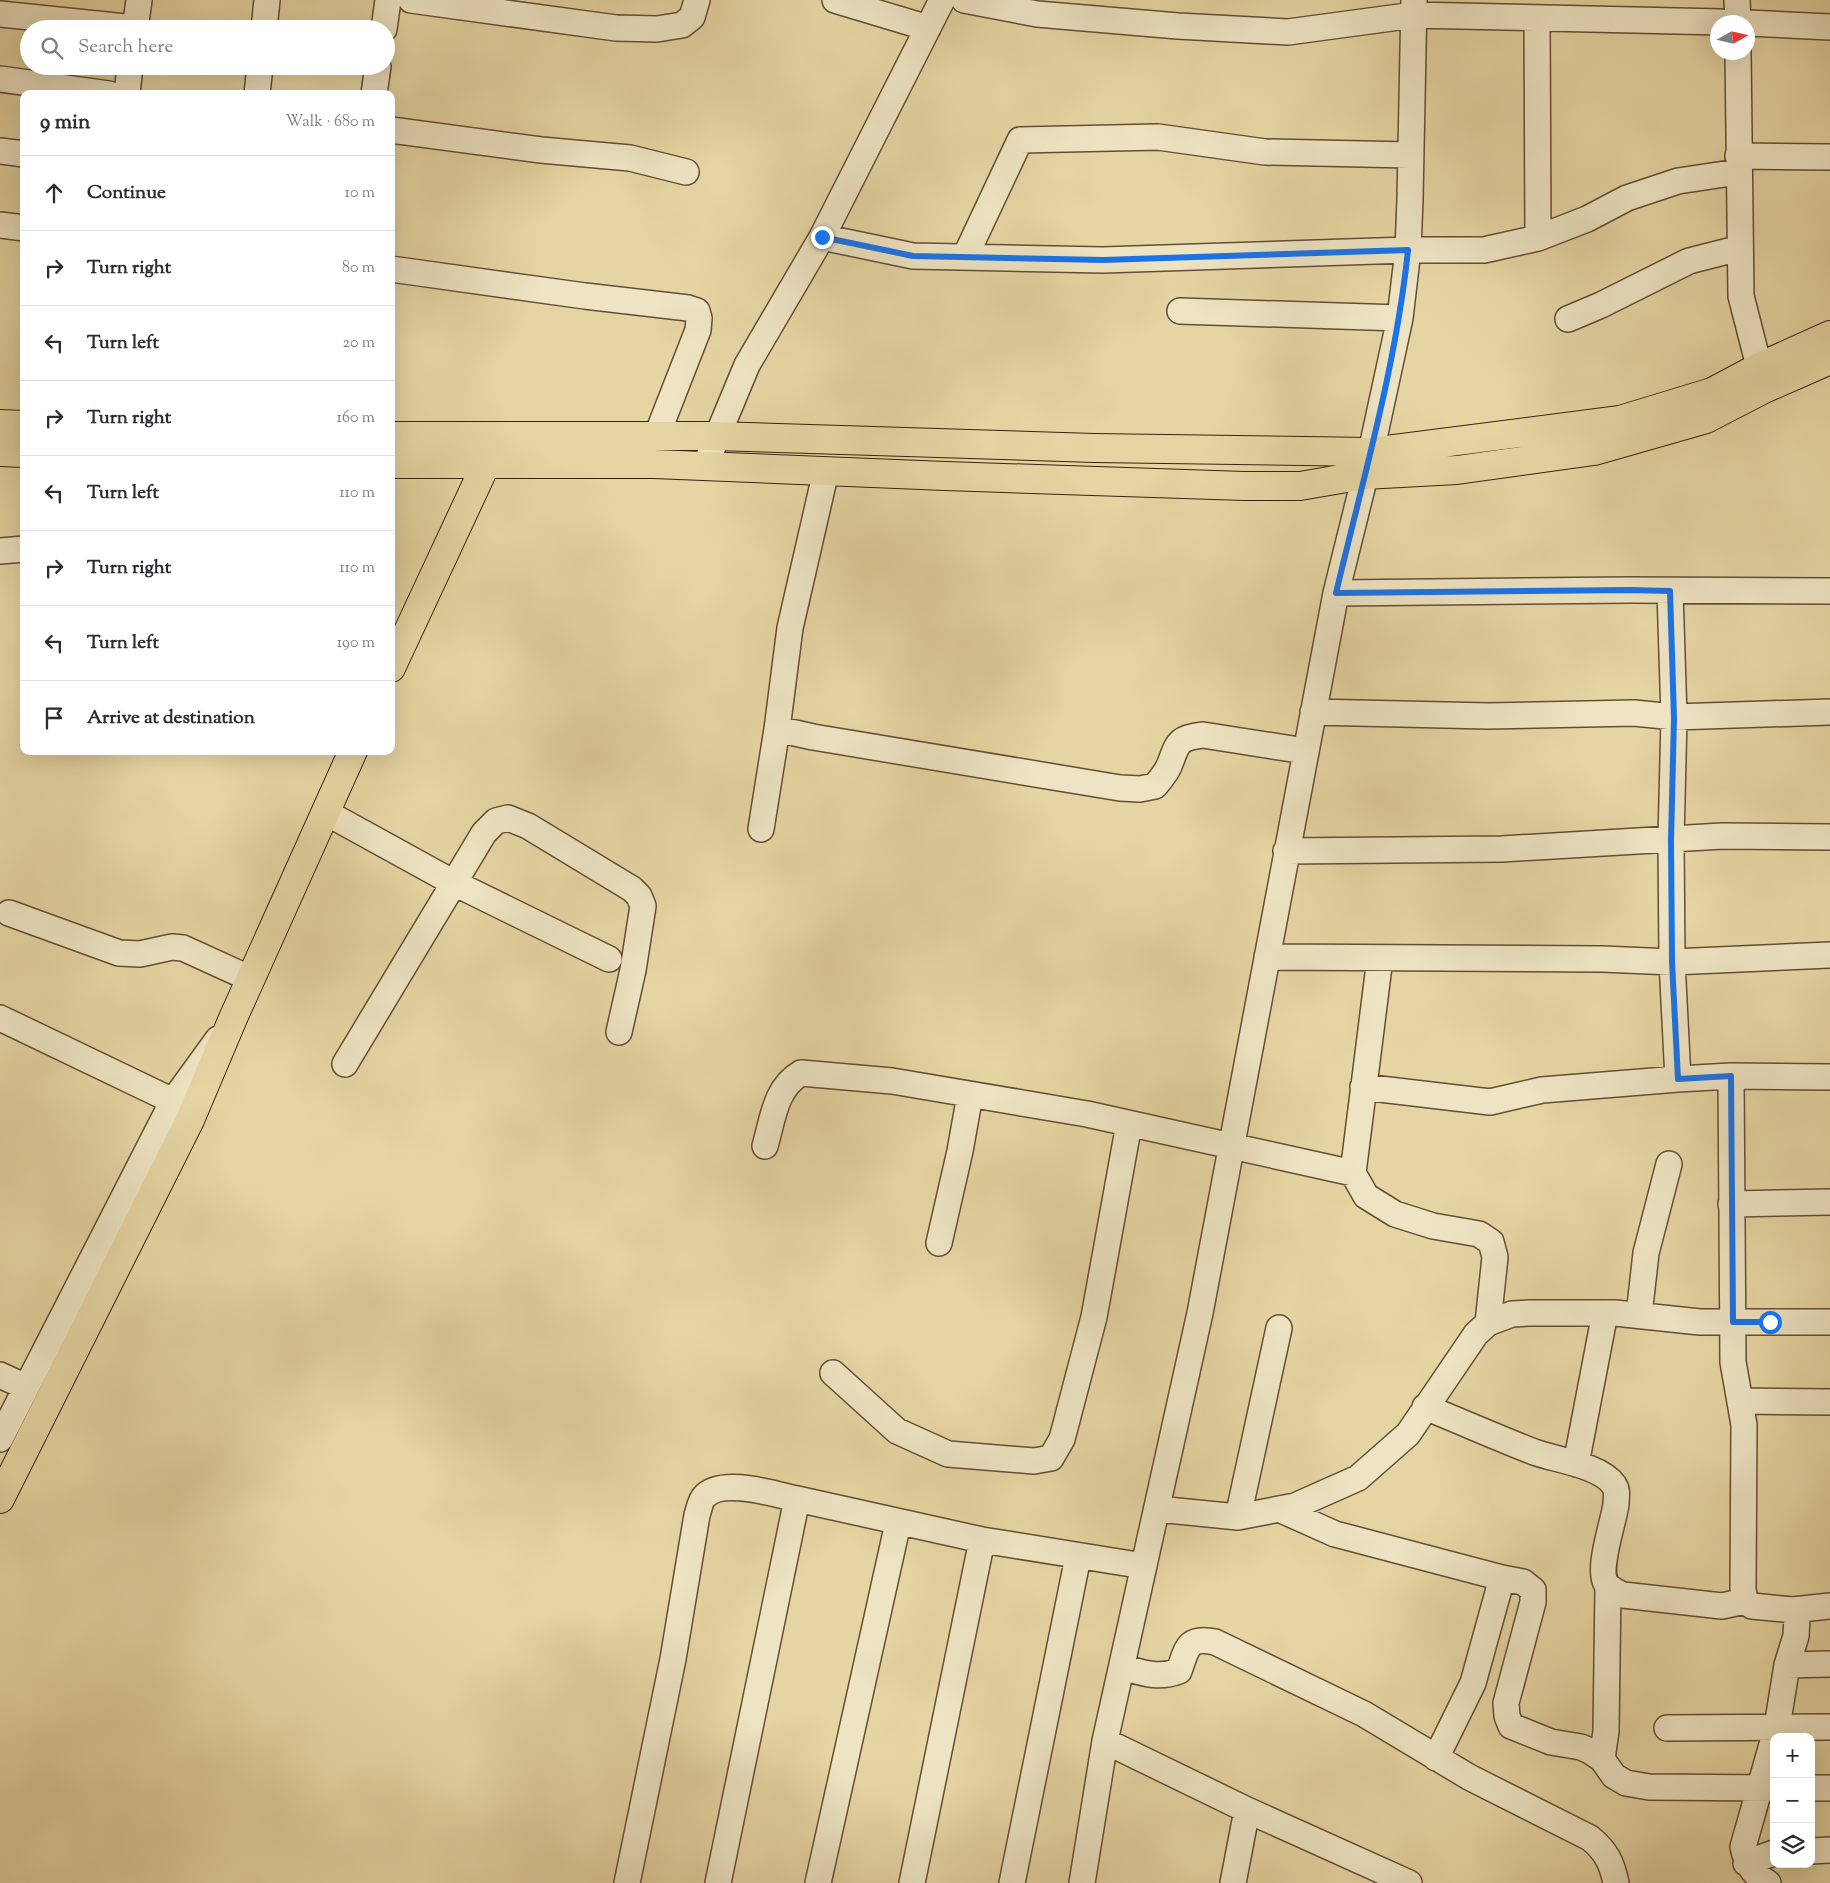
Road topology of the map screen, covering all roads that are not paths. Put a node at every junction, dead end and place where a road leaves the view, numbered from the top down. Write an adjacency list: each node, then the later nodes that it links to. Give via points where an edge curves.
1 (139, 0): 15 (street)
2 (267, 0): 16 (street)
3 (388, 0): 17 (street)
4 (411, 0): 5 (street, via 616,28 657,29 682,25 692,17)
5 (697, 0)
6 (835, 0): 21 (street)
7 (942, 0): 21 (street)
8 (964, 0): 10 (street, via 1037,14 1288,32)
9 (1737, 0): 12 (street)
10 (1414, 8): 13 (street); 34 (street)
11 (0, 14): 14 (street)
12 (1738, 15)
13 (1537, 18): 18 (street); 41 (street)
14 (58, 20)
15 (136, 20)
16 (265, 20)
17 (385, 20)
18 (1710, 22)
19 (1755, 24): 20 (street)
20 (1830, 27)
21 (928, 28): 40 (street)
22 (1738, 60): 36 (street)
23 (129, 75): 28 (street)
24 (259, 75): 29 (street)
25 (377, 75): 30 (street)
26 (0, 79): 27 (street)
27 (80, 90)
28 (127, 90)
29 (257, 90)
30 (375, 90)
31 (395, 131): 37 (street, via 540,150 630,158)
32 (0, 151): 33 (street)
33 (20, 154)
34 (1410, 155): 43 (street); 44 (street, via 1264,152 1158,136 1020,140)
35 (1830, 157): 36 (street)
36 (1738, 164): 41 (street, via 1654,188); 42 (street)
37 (686, 172)
38 (0, 225): 39 (street)
39 (20, 228)
40 (822, 237): 44 (street, via 913,256); 57 (street, via 747,366)
41 (1538, 238): 43 (street, via 1484,250)
42 (1740, 248): 48 (street, via 1689,261); 51 (street, via 1740,296)
43 (1408, 250): 44 (street, via 1103,260); 47 (street)
44 (965, 257)
45 (395, 270): 54 (street, via 697,311 698,330)
46 (1180, 312): 47 (street)
47 (1400, 318): 62 (street)
48 (1568, 319)
49 (1830, 335): 51 (main road)
50 (1830, 360): 51 (main road)
51 (1762, 378): 62 (main road, via 1706,419 1594,451 1457,470)
52 (0, 424): 53 (main road)
53 (20, 425)
54 (656, 435): 56 (main road); 57 (main road)
55 (395, 436): 56 (main road)
56 (499, 436): 60 (main road)
57 (716, 436): 62 (main road, via 1114,449); 63 (street)
58 (0, 452): 59 (main road)
59 (20, 453)
60 (486, 463): 61 (main road); 63 (main road); 70 (main road)
61 (395, 464)
62 (1368, 464): 64 (main road, via 1300,486); 69 (street)
63 (705, 466): 64 (main road)
64 (826, 471): 74 (street, via 790,628)
65 (20, 549): 66 (street)
66 (0, 551)
67 (1670, 591): 68 (street); 69 (street); 73 (street)
68 (1830, 591)
69 (1336, 593): 71 (street)
70 (395, 659)
71 (1312, 712): 73 (street, via 1488,716 1634,713); 75 (street)
72 (1830, 712): 73 (street)
73 (1674, 718): 80 (street)
74 (777, 728): 75 (street, via 813,737 1140,789 1155,786 1168,769 1177,743 1188,736 1203,735); 78 (street)
75 (1305, 751): 81 (street)
76 (351, 755): 77 (main road)
77 (325, 812): 82 (street); 89 (main road)
78 (761, 829)
79 (1830, 836): 80 (street, via 1722,836)
80 (1671, 840): 81 (street, via 1502,849); 88 (street)
81 (1286, 851): 85 (street)
82 (454, 883): 87 (street); 91 (street, via 484,833 496,822 508,818 528,826 632,889 643,906); 92 (street)
83 (9, 913): 89 (street, via 119,954 183,948)
84 (1830, 955): 88 (street)
85 (1267, 957): 86 (street); 101 (street)
86 (1380, 958): 88 (street); 96 (street)
87 (608, 959)
88 (1672, 962): 95 (street)
89 (251, 979): 98 (main road)
90 (0, 1018): 98 (street)
91 (619, 1032)
92 (345, 1064)
93 (1731, 1076): 94 (street); 95 (street); 105 (street)
94 (1830, 1077)
95 (1678, 1079): 96 (street, via 1542,1090 1490,1102)
96 (1363, 1087): 103 (street)
97 (970, 1095): 99 (street); 100 (street, via 892,1081 801,1073 790,1080 780,1093); 106 (street)
98 (182, 1110): 115 (street); 121 (main road)
99 (1129, 1124): 101 (street); 113 (street, via 1094,1317 1062,1439 1051,1458 1034,1461 948,1454 898,1431)
100 (765, 1146)
101 (1231, 1147): 103 (street); 123 (street, via 1200,1313)
102 (1669, 1164): 108 (street, via 1646,1253)
103 (1353, 1173): 111 (street, via 1366,1196 1395,1214 1433,1226 1479,1234 1490,1242 1495,1257)
104 (1830, 1202): 105 (street)
105 (1731, 1204): 109 (street)
106 (939, 1243)
107 (1605, 1313): 108 (street); 111 (street, via 1529,1312); 120 (street)
108 (1639, 1315): 109 (street)
109 (1733, 1322): 110 (street); 116 (street, via 1734,1372)
110 (1830, 1322)
111 (1488, 1323): 118 (street, via 1476,1334)
112 (1279, 1328): 125 (street)
113 (833, 1374)
114 (0, 1375): 115 (street)
115 (26, 1387): 119 (street)
116 (1742, 1401): 117 (street); 132 (street)
117 (1830, 1402)
118 (1425, 1407): 120 (street, via 1535,1452); 124 (street, via 1408,1434 1358,1478 1295,1506)
119 (0, 1439)
120 (1576, 1464): 131 (street, via 1603,1476 1617,1492 1602,1576)
121 (0, 1499)
122 (797, 1499): 126 (street); 152 (street, via 736,1487 718,1487 703,1497); 153 (street)
123 (1157, 1509): 125 (street); 129 (street)
124 (1279, 1509): 125 (street); 130 (street, via 1335,1534)
125 (1238, 1517)
126 (898, 1523): 127 (street); 154 (street)
127 (982, 1540): 128 (street); 155 (street)
128 (1078, 1557): 129 (street); 156 (street)
129 (1144, 1566): 137 (street)
130 (1502, 1578): 142 (street, via 1473,1683); 143 (street, via 1523,1582 1532,1590 1533,1602 1506,1703 1512,1726 1551,1742 1580,1747)
131 (1608, 1587): 132 (street, via 1622,1595 1722,1606); 143 (street, via 1606,1730)
132 (1745, 1601): 134 (street, via 1752,1606)
133 (1830, 1606): 134 (street)
134 (1793, 1610): 136 (street, via 1798,1617 1796,1636)
135 (1830, 1664): 136 (street)
136 (1786, 1666): 138 (street)
137 (1123, 1667): 141 (street); 142 (street, via 1152,1676 1166,1676 1179,1671 1189,1644 1195,1641 1215,1642 1364,1714)
138 (1776, 1727): 139 (street); 140 (street); 144 (street)
139 (1830, 1727)
140 (1667, 1728)
141 (1105, 1741): 147 (street); 157 (street)
142 (1436, 1758): 160 (street, via 1590,1838 1604,1849 1613,1864)
143 (1602, 1760): 144 (street, via 1614,1776 1626,1783 1650,1787)
144 (1766, 1788): 151 (street, via 1743,1847)
145 (1815, 1788): 146 (street)
146 (1830, 1788)
147 (1247, 1810): 158 (street); 159 (street)
148 (1815, 1850): 149 (street)
149 (1830, 1850)
150 (1770, 1854): 151 (street)
151 (1746, 1863): 161 (street, via 1756,1876)
152 (627, 1883)
153 (718, 1883)
154 (818, 1883)
155 (912, 1883)
156 (1012, 1883)
157 (1082, 1883)
158 (1232, 1883)
159 (1408, 1883)
160 (1616, 1883)
161 (1768, 1883)

